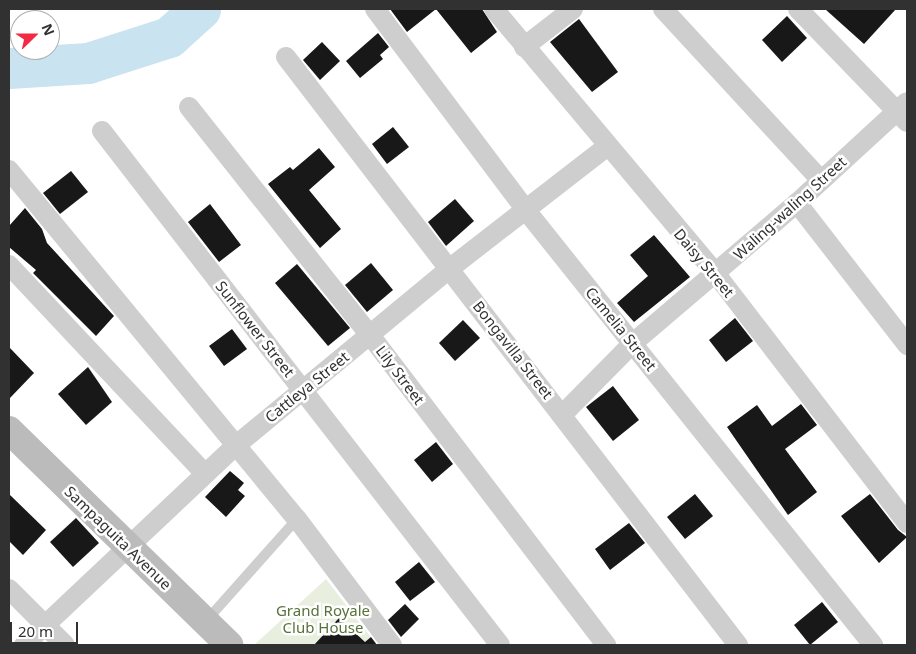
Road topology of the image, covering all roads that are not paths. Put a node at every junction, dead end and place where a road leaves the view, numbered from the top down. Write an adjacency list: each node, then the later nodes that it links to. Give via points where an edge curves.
1 (375, 9): 15 (street, Camelia Street)
2 (494, 9): 6 (street, Daisy Street)
3 (573, 9): 6 (street)
4 (662, 9): 13 (street)
5 (798, 9): 9 (street)
6 (524, 47): 11 (street, Daisy Street)
7 (286, 57): 17 (street, Bongavilla Street)
8 (189, 107): 19 (street, Lily Street)
9 (904, 112): 13 (street, Waling-waling Street)
10 (102, 131): 22 (street, Sunflower Street)
11 (606, 147): 15 (street, Cattleya Street); 18 (street, Daisy Street)
12 (9, 170): 25 (street)
13 (822, 180): 14 (street, Waling-waling Street)
14 (797, 203): 18 (street, Waling-waling Street); 21 (street)
15 (525, 209): 17 (street, Cattleya Street); 20 (street, Camelia Street)
16 (9, 265): 26 (street)
17 (449, 269): 19 (street, Cattleya Street); 23 (street, Bongavilla Street)
18 (716, 274): 20 (street, Waling-waling Street); 28 (street, Daisy Street)
19 (370, 335): 22 (street, Cattleya Street); 38 (street, Lily Street)
20 (633, 343): 23 (street, Waling-waling Street); 40 (street, Camelia Street)
21 (907, 345)
22 (303, 391): 25 (street, Cattleya Street); 37 (street, Sunflower Street)
23 (563, 414): 39 (street, Bongavilla Street)
24 (9, 430): 29 (main road, Sampaguita Avenue)
25 (234, 447): 26 (street, Cattleya Street); 27 (street)
26 (204, 473): 29 (street, Cattleya Street)
27 (297, 519): 31 (lane); 36 (street)
28 (907, 523)
29 (125, 546): 31 (main road, Sampaguita Avenue); 32 (street, Cattleya Street)
30 (9, 589): 32 (street)
31 (204, 622): 35 (main road, Sampaguita Avenue)
32 (44, 626): 33 (street, Cattleya Street); 34 (street)
33 (24, 645)
34 (65, 645)
35 (229, 645)
36 (392, 645)
37 (500, 645)
38 (606, 645)
39 (738, 645)
40 (874, 645)

